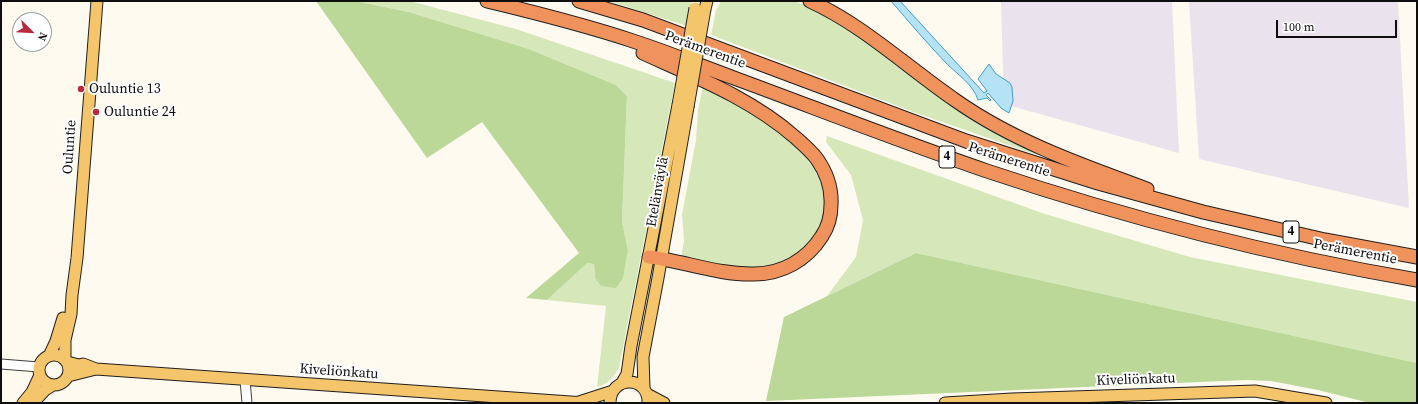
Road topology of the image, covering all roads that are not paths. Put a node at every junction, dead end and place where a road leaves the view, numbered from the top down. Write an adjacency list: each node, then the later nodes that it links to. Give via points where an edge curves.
1 (97, 1): 11 (main road, Ouluntie, via 79,241)
2 (487, 1): 6 (highway, Perämerentie / 4)
3 (579, 1): 7 (highway, Perämerentie / 4, via 643,20 966,141)
4 (810, 1): 7 (highway, via 849,22 980,116 1020,138 1064,157 1157,192)
5 (701, 5): 9 (main road, Etelänväylä, bridge)
6 (553, 17): 9 (highway, via 580,31 640,51 745,102 784,128 810,150 824,172 832,198 828,223 811,251 789,266 754,274); 10 (highway, Perämerentie / 4, via 635,41 913,145 1067,196 1197,234)
7 (1166, 202): 8 (highway, Perämerentie / 4, via 1325,240)
8 (1417, 257)
9 (655, 258): 19 (main road, Etelänväylä, via 633,339 627,374); 22 (main road, Etelänväylä, via 643,357)
10 (1417, 280)
11 (72, 296): 12 (main road, Ouluntie); 13 (main road, Ouluntie, via 65,340)
12 (49, 356): 13 (main road, via 58,355); 16 (main road, via 42,361)
13 (66, 361): 15 (main road, Kiveliönkatu); 17 (main road)
14 (1, 364): 16 (street)
15 (96, 369): 17 (main road, Kiveliönkatu); 18 (main road, Kiveliönkatu)
16 (40, 371): 20 (main road, via 45,382); 24 (main road, via 32,392)
17 (68, 376): 20 (main road, via 62,382)
18 (245, 380): 23 (main road, Kiveliönkatu); 26 (street)
19 (622, 383): 21 (main road); 22 (main road, via 634,382)
20 (54, 384): 25 (main road)
21 (613, 391): 23 (main road, Kiveliönkatu); 27 (main road)
22 (646, 395): 28 (main road)
23 (582, 402)
24 (23, 403)
25 (33, 403)
26 (247, 403)
27 (610, 403)
28 (664, 403)
29 (946, 403): 30 (main road, Kiveliönkatu, via 1255,391)
30 (1326, 403)

